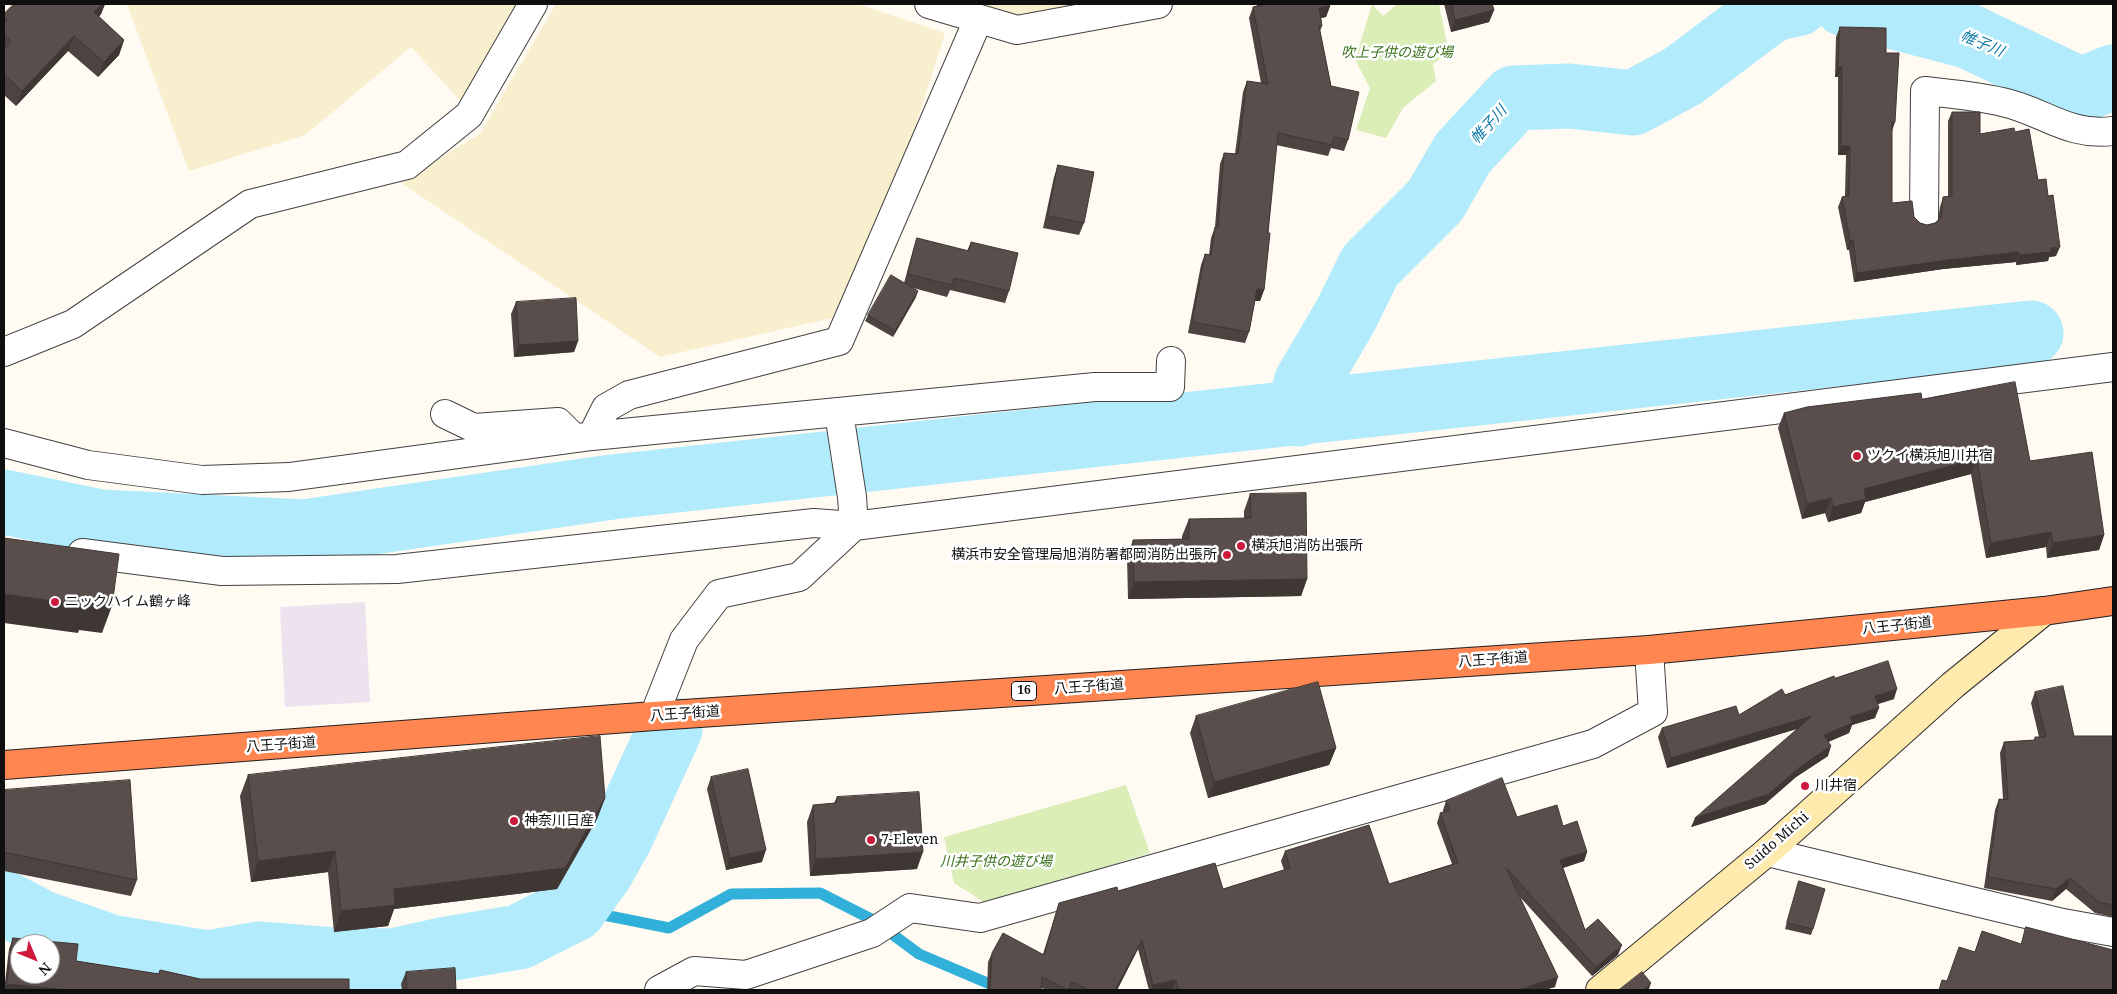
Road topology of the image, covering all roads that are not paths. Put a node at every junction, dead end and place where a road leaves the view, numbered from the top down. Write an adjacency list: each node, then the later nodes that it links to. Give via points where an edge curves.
1 (533, 4): 7 (street, via 469,115 407,165 250,204 73,324)
2 (929, 4): 4 (street)
3 (1158, 4): 4 (street, via 1017,30)
4 (981, 15): 12 (street, via 839,341 629,395 606,408)
5 (2113, 131): 6 (street, via 2064,127 2004,102 1925,91)
6 (1924, 219)
7 (4, 352)
8 (1170, 361): 11 (street, via 1170,386 1095,387)
9 (2113, 368): 14 (street)
10 (445, 414): 12 (street, via 474,428 558,422)
11 (840, 420): 12 (street); 14 (street)
12 (584, 438): 13 (street, via 289,477 202,480 88,465)
13 (4, 443)
14 (854, 526): 15 (street, via 814,523 397,568 222,571); 19 (street, via 799,577 719,594 684,640)
15 (62, 550)
16 (2113, 601): 17 (highway, 八王子街道 / 16)
17 (2044, 611): 18 (highway, 八王子街道 / 16); 21 (street, Suido Michi, via 1953,686)
18 (1649, 650): 19 (highway, 八王子街道 / 16); 23 (street, via 1653,712 1593,744 980,918 910,908 872,932 746,974 694,971)
19 (654, 716): 20 (highway, 八王子街道 / 16)
20 (4, 765)
21 (1766, 852): 22 (street); 24 (street, Suido Michi)
22 (2113, 932)
23 (659, 990)
24 (1600, 990)

